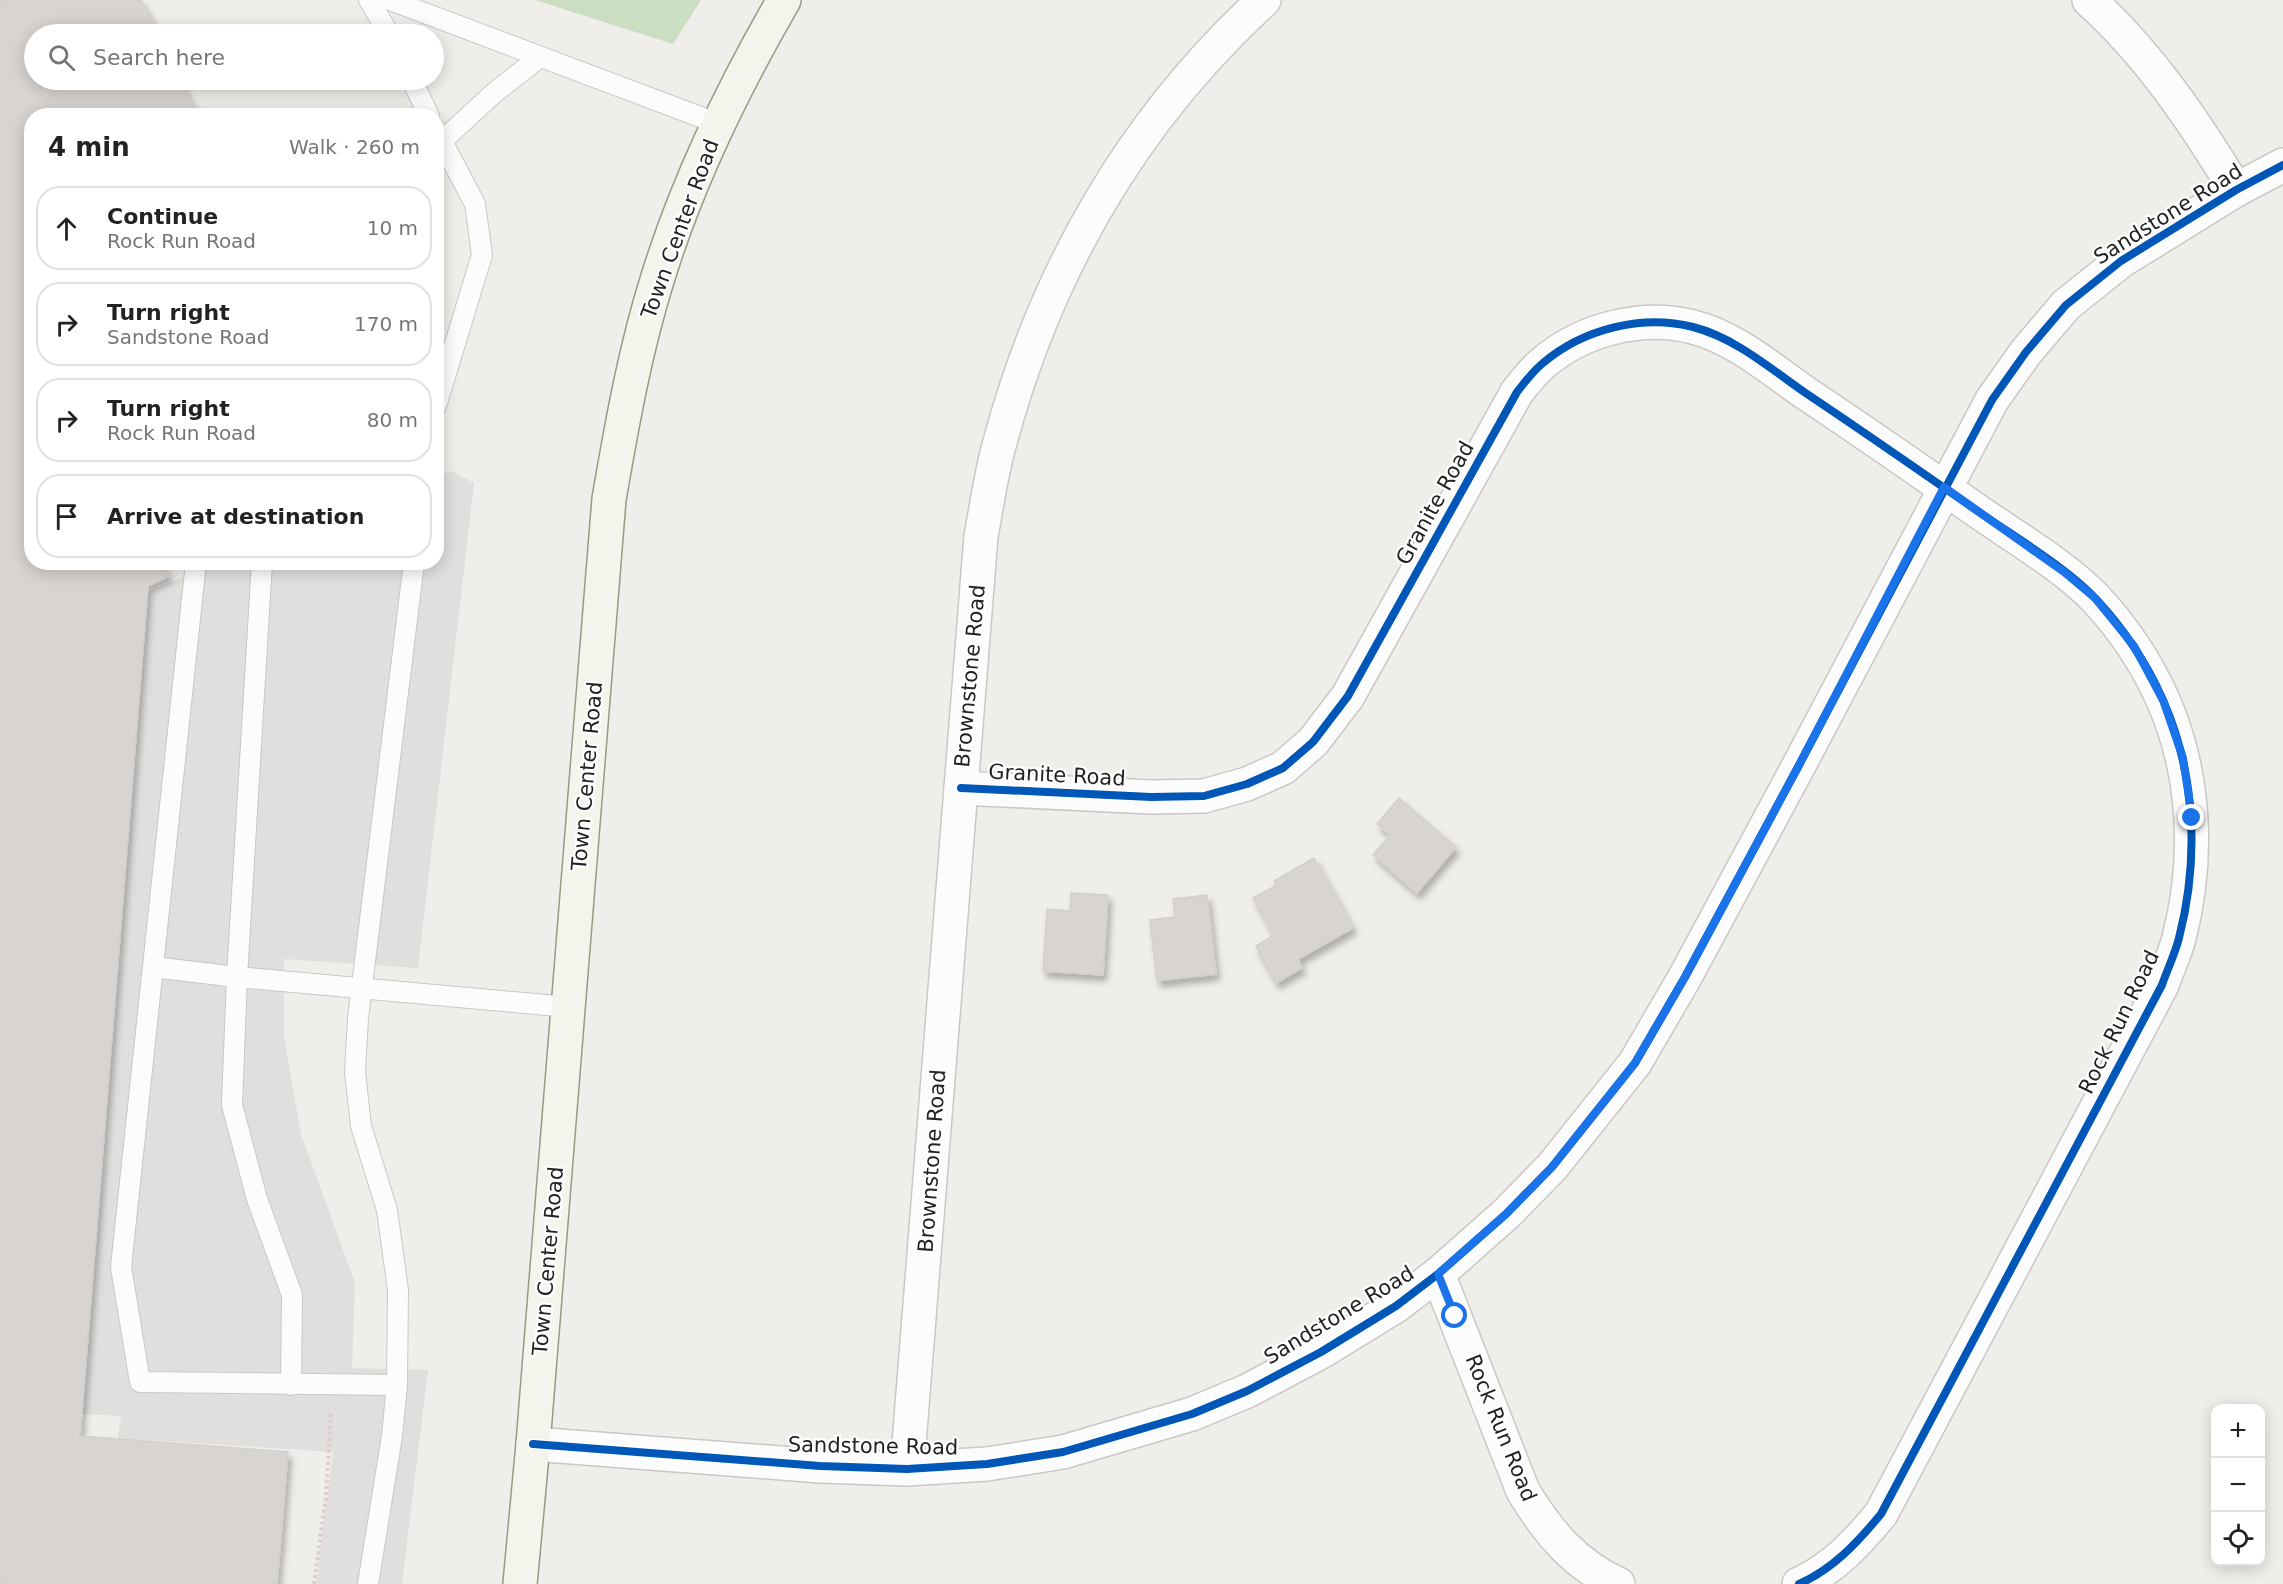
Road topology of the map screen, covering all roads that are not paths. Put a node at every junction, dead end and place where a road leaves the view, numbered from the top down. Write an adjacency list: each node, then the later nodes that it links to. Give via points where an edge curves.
1 (369, 0): 6 (lane)
2 (390, 0): 7 (lane)
3 (784, 0): 10 (street, Town Center Road, via 745,66)
4 (1264, 0): 20 (street, Brownstone Road, via 1225,36 1163,107 1109,184 1063,267 1027,354 999,444 981,536)
5 (2089, 0): 14 (street, via 2119,27 2160,75)
6 (383, 24)
7 (540, 57): 10 (lane); 11 (lane)
8 (417, 90): 9 (lane)
9 (425, 108)
10 (718, 124): 24 (street, Town Center Road, via 658,277 629,387 609,499)
11 (444, 131)
12 (444, 145): 15 (lane, via 475,204 482,255)
13 (2283, 165): 14 (street, Sandstone Road)
14 (2236, 190): 16 (street, Sandstone Road, via 2121,261 2066,305 1992,400)
15 (444, 380)
16 (1944, 487): 20 (street, Granite Road, via 1733,343 1693,327 1653,322 1616,326 1575,341 1542,364 1517,392 1348,696 1313,742 1283,768 1247,784 1204,796 1140,797); 25 (street, Sandstone Road, via 1798,767 1635,1063 1552,1167); 33 (street, Rock Run Road, via 2064,572 2095,598 2134,646 2163,700 2183,758 2192,818 2191,880 2178,940 2162,985 1881,1514 1853,1547 1816,1576)
17 (195, 570): 21 (lane)
18 (262, 570): 22 (lane)
19 (413, 570): 23 (lane)
20 (961, 788): 29 (street, Brownstone Road)
21 (153, 967): 22 (lane); 26 (lane, via 121,1267 140,1382)
22 (237, 977): 23 (lane); 26 (lane, via 232,1105 257,1199 292,1295)
23 (362, 987): 24 (lane); 27 (lane, via 355,1071 361,1126 387,1210 398,1290)
24 (568, 1007): 28 (street, Town Center Road)
25 (1438, 1274): 29 (street, Sandstone Road, via 1396,1306 1321,1352 1247,1391 1192,1414 1063,1452 987,1464); 32 (street, Rock Run Road, via 1523,1491 1542,1523 1575,1557)
26 (291, 1385): 27 (lane)
27 (398, 1385): 30 (lane)
28 (533, 1444): 29 (street, Sandstone Road); 31 (street, Town Center Road)
29 (908, 1469)
30 (368, 1584)
31 (520, 1584)
32 (1618, 1584)
33 (1799, 1584)

